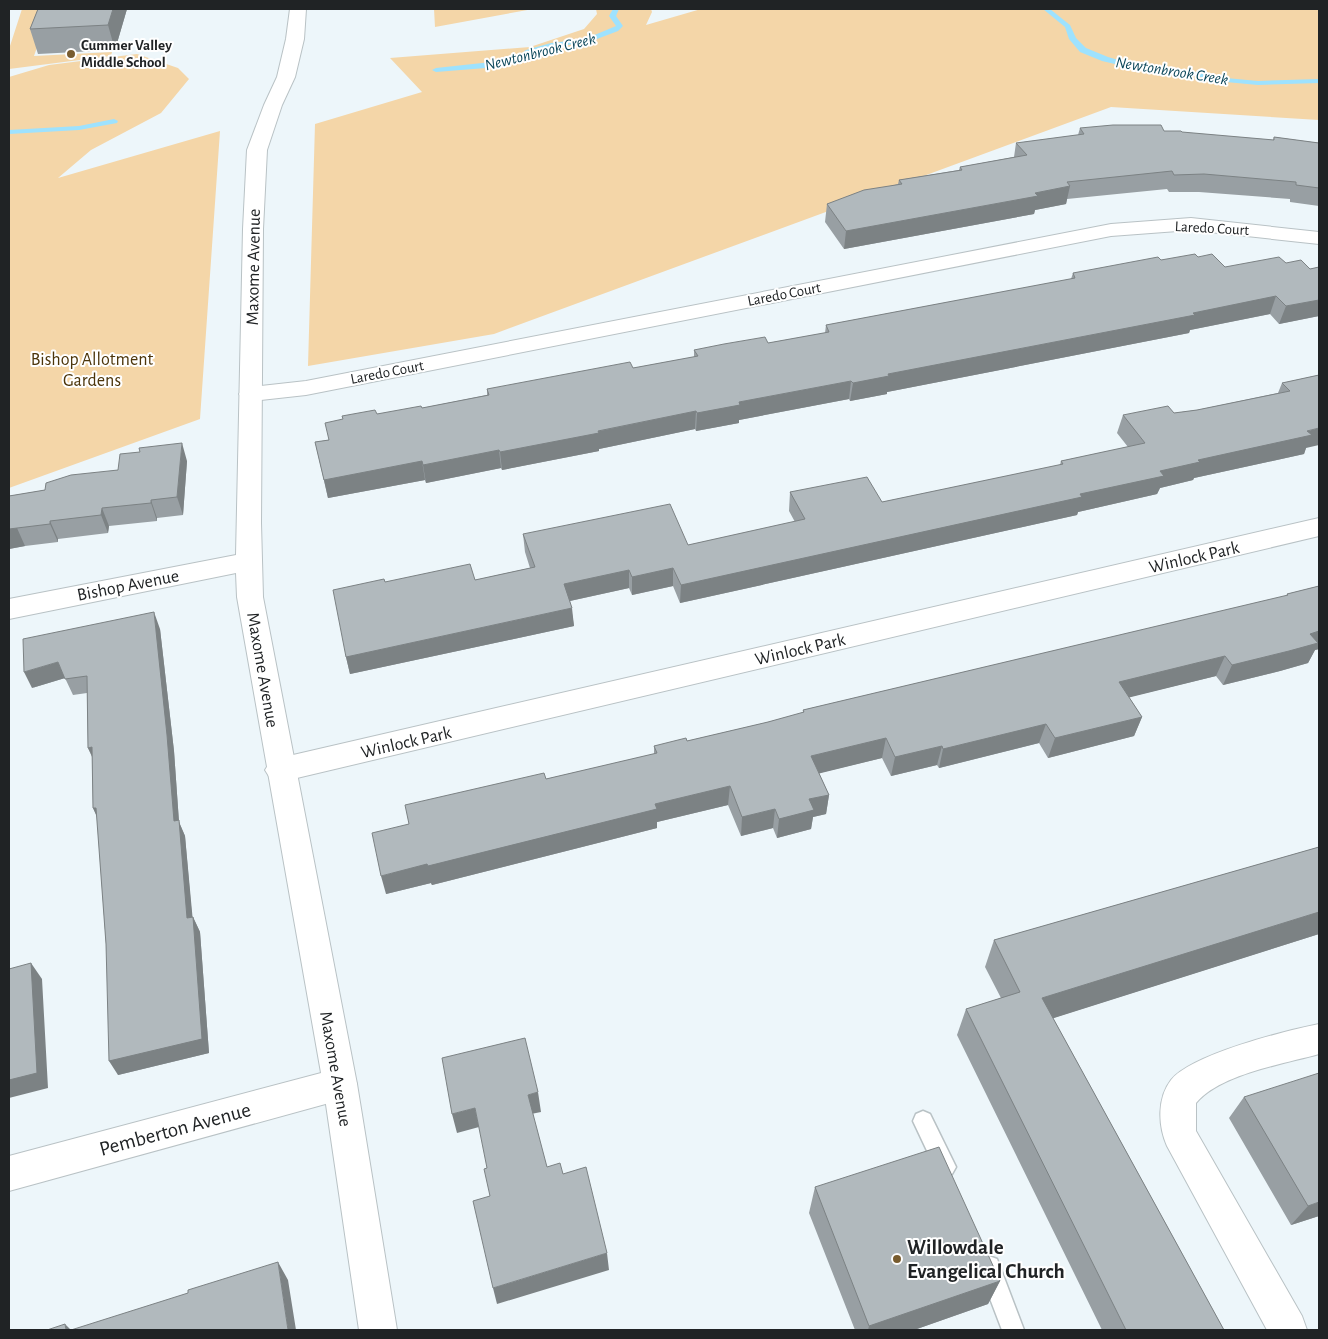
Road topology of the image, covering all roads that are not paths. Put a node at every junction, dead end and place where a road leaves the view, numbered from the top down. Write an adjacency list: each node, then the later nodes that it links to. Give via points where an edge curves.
1 (298, 9): 3 (street, Maxome Avenue, via 286,77 257,150)
2 (1319, 238): 3 (street, Laredo Court, via 1191,224 1111,230 306,388)
3 (251, 394): 5 (street, Maxome Avenue)
4 (1319, 527): 7 (street, Winlock Park)
5 (248, 562): 6 (street, Bishop Avenue); 7 (street, Maxome Avenue, via 250,596)
6 (9, 609)
7 (280, 770): 9 (street, Maxome Avenue)
8 (1319, 1038): 16 (street, via 1231,1065 1195,1080 1182,1093 1177,1116 1179,1134)
9 (340, 1084): 11 (street, Pemberton Avenue); 14 (street, Maxome Avenue)
10 (923, 1121): 12 (lane)
11 (9, 1174)
12 (955, 1189)
13 (982, 1250): 15 (lane)
14 (378, 1330)
15 (1013, 1330)
16 (1288, 1330)

